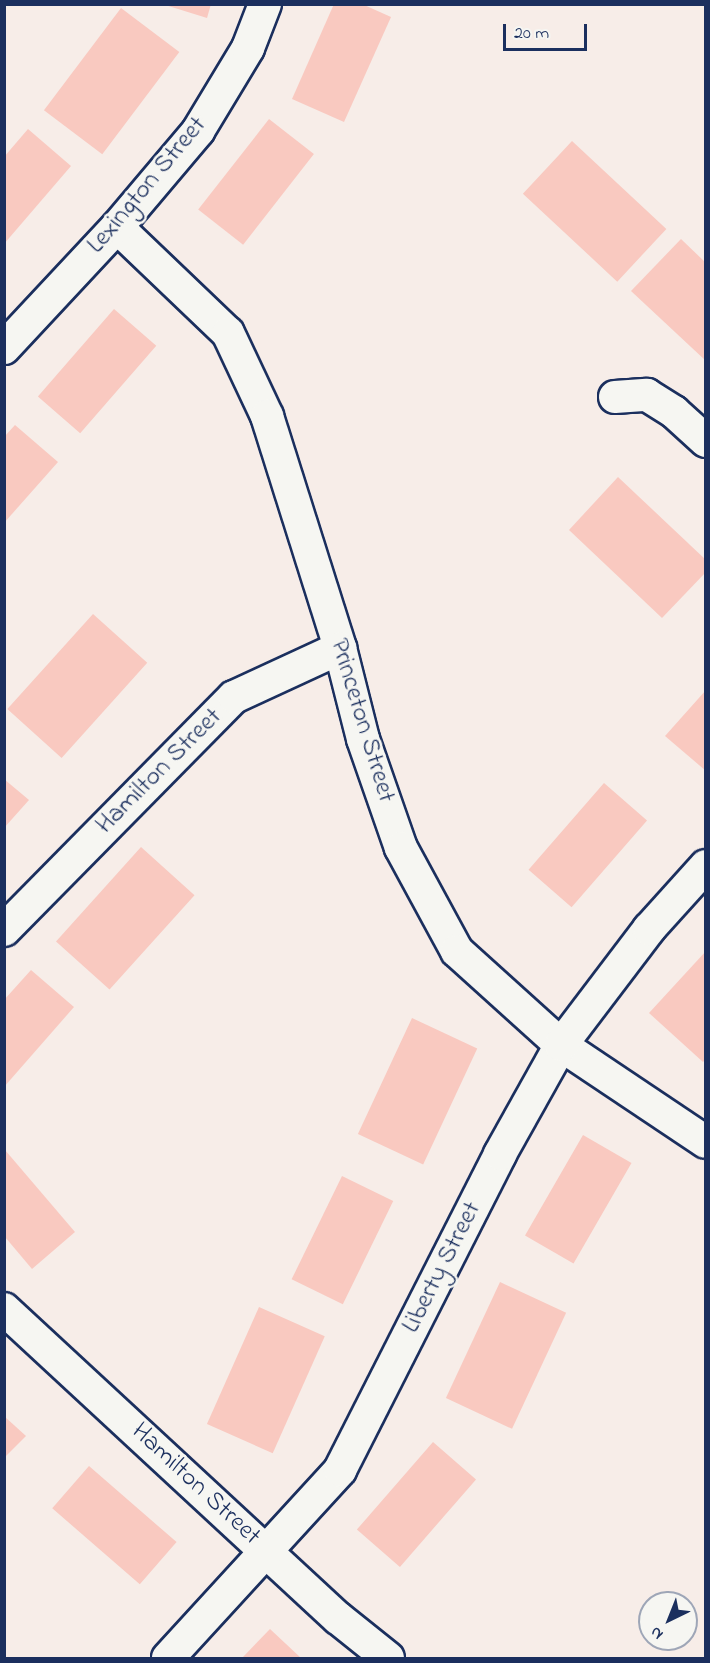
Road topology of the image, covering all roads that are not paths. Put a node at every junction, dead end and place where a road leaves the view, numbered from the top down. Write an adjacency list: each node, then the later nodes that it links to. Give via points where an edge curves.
1 (265, 4): 2 (street, Lexington Street, via 248,48 198,130)
2 (117, 227): 3 (street, Lexington Street); 6 (street, Princeton Street, via 228,333 267,416)
3 (4, 348)
4 (615, 397): 5 (street, via 647,395 674,412)
5 (705, 441)
6 (340, 648): 8 (street, Hamilton Street, via 234,697); 9 (street, Princeton Street, via 363,740 402,848 458,951)
7 (705, 866): 9 (street, Liberty Street, via 649,929)
8 (4, 930)
9 (561, 1045): 10 (street, Princeton Street); 12 (street, Liberty Street, via 500,1154 340,1470)
10 (705, 1142)
11 (4, 1309): 12 (street, Hamilton Street)
12 (266, 1551): 13 (street, Liberty Street); 14 (street, Hamilton Street)
13 (168, 1659)
14 (388, 1659)

